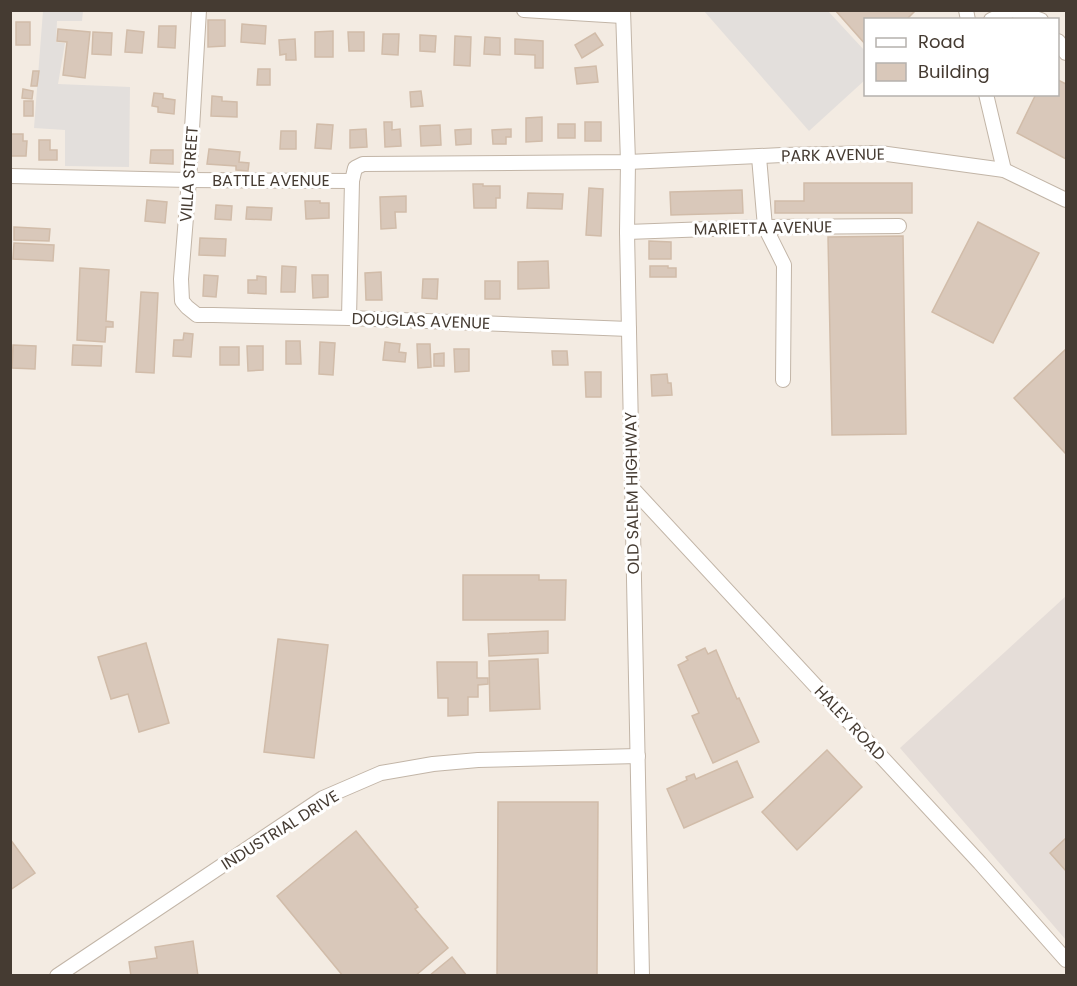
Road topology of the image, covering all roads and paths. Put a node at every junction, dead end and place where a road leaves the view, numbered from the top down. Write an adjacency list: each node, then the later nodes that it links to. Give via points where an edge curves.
1 (200, 10): 11 (street, VILLA STREET)
2 (524, 10): 3 (street)
3 (622, 13): 8 (street, OLD SALEM HIGHWAY)
4 (995, 18): 5 (street, via 1012,10)
5 (1035, 18)
6 (986, 96): 9 (street)
7 (759, 157): 8 (street, PARK AVENUE); 9 (street, PARK AVENUE, via 880,153); 15 (street)
8 (628, 162): 12 (street, BATTLE AVENUE, via 363,164 355,168); 16 (street, OLD SALEM HIGHWAY)
9 (1004, 170): 13 (street, PARK AVENUE)
10 (10, 176): 11 (street, BATTLE AVENUE)
11 (189, 180): 12 (street, BATTLE AVENUE); 17 (street, VILLA STREET, via 182,301 198,315)
12 (352, 181): 18 (street)
13 (1066, 201)
14 (899, 226): 15 (street, MARIETTA AVENUE)
15 (765, 227): 16 (street, MARIETTA AVENUE); 20 (street, via 784,265)
16 (627, 232): 19 (street, OLD SALEM HIGHWAY)
17 (213, 315): 18 (street, DOUGLAS AVENUE)
18 (349, 318): 19 (street, DOUGLAS AVENUE)
19 (629, 329): 21 (street, OLD SALEM HIGHWAY)
20 (783, 380)
21 (632, 488): 22 (street, OLD SALEM HIGHWAY); 23 (street, HALEY ROAD)
22 (638, 756): 24 (street, INDUSTRIAL DRIVE, via 478,760 381,773 323,798); 25 (street, OLD SALEM HIGHWAY)
23 (1066, 960)
24 (57, 975)
25 (642, 975)

